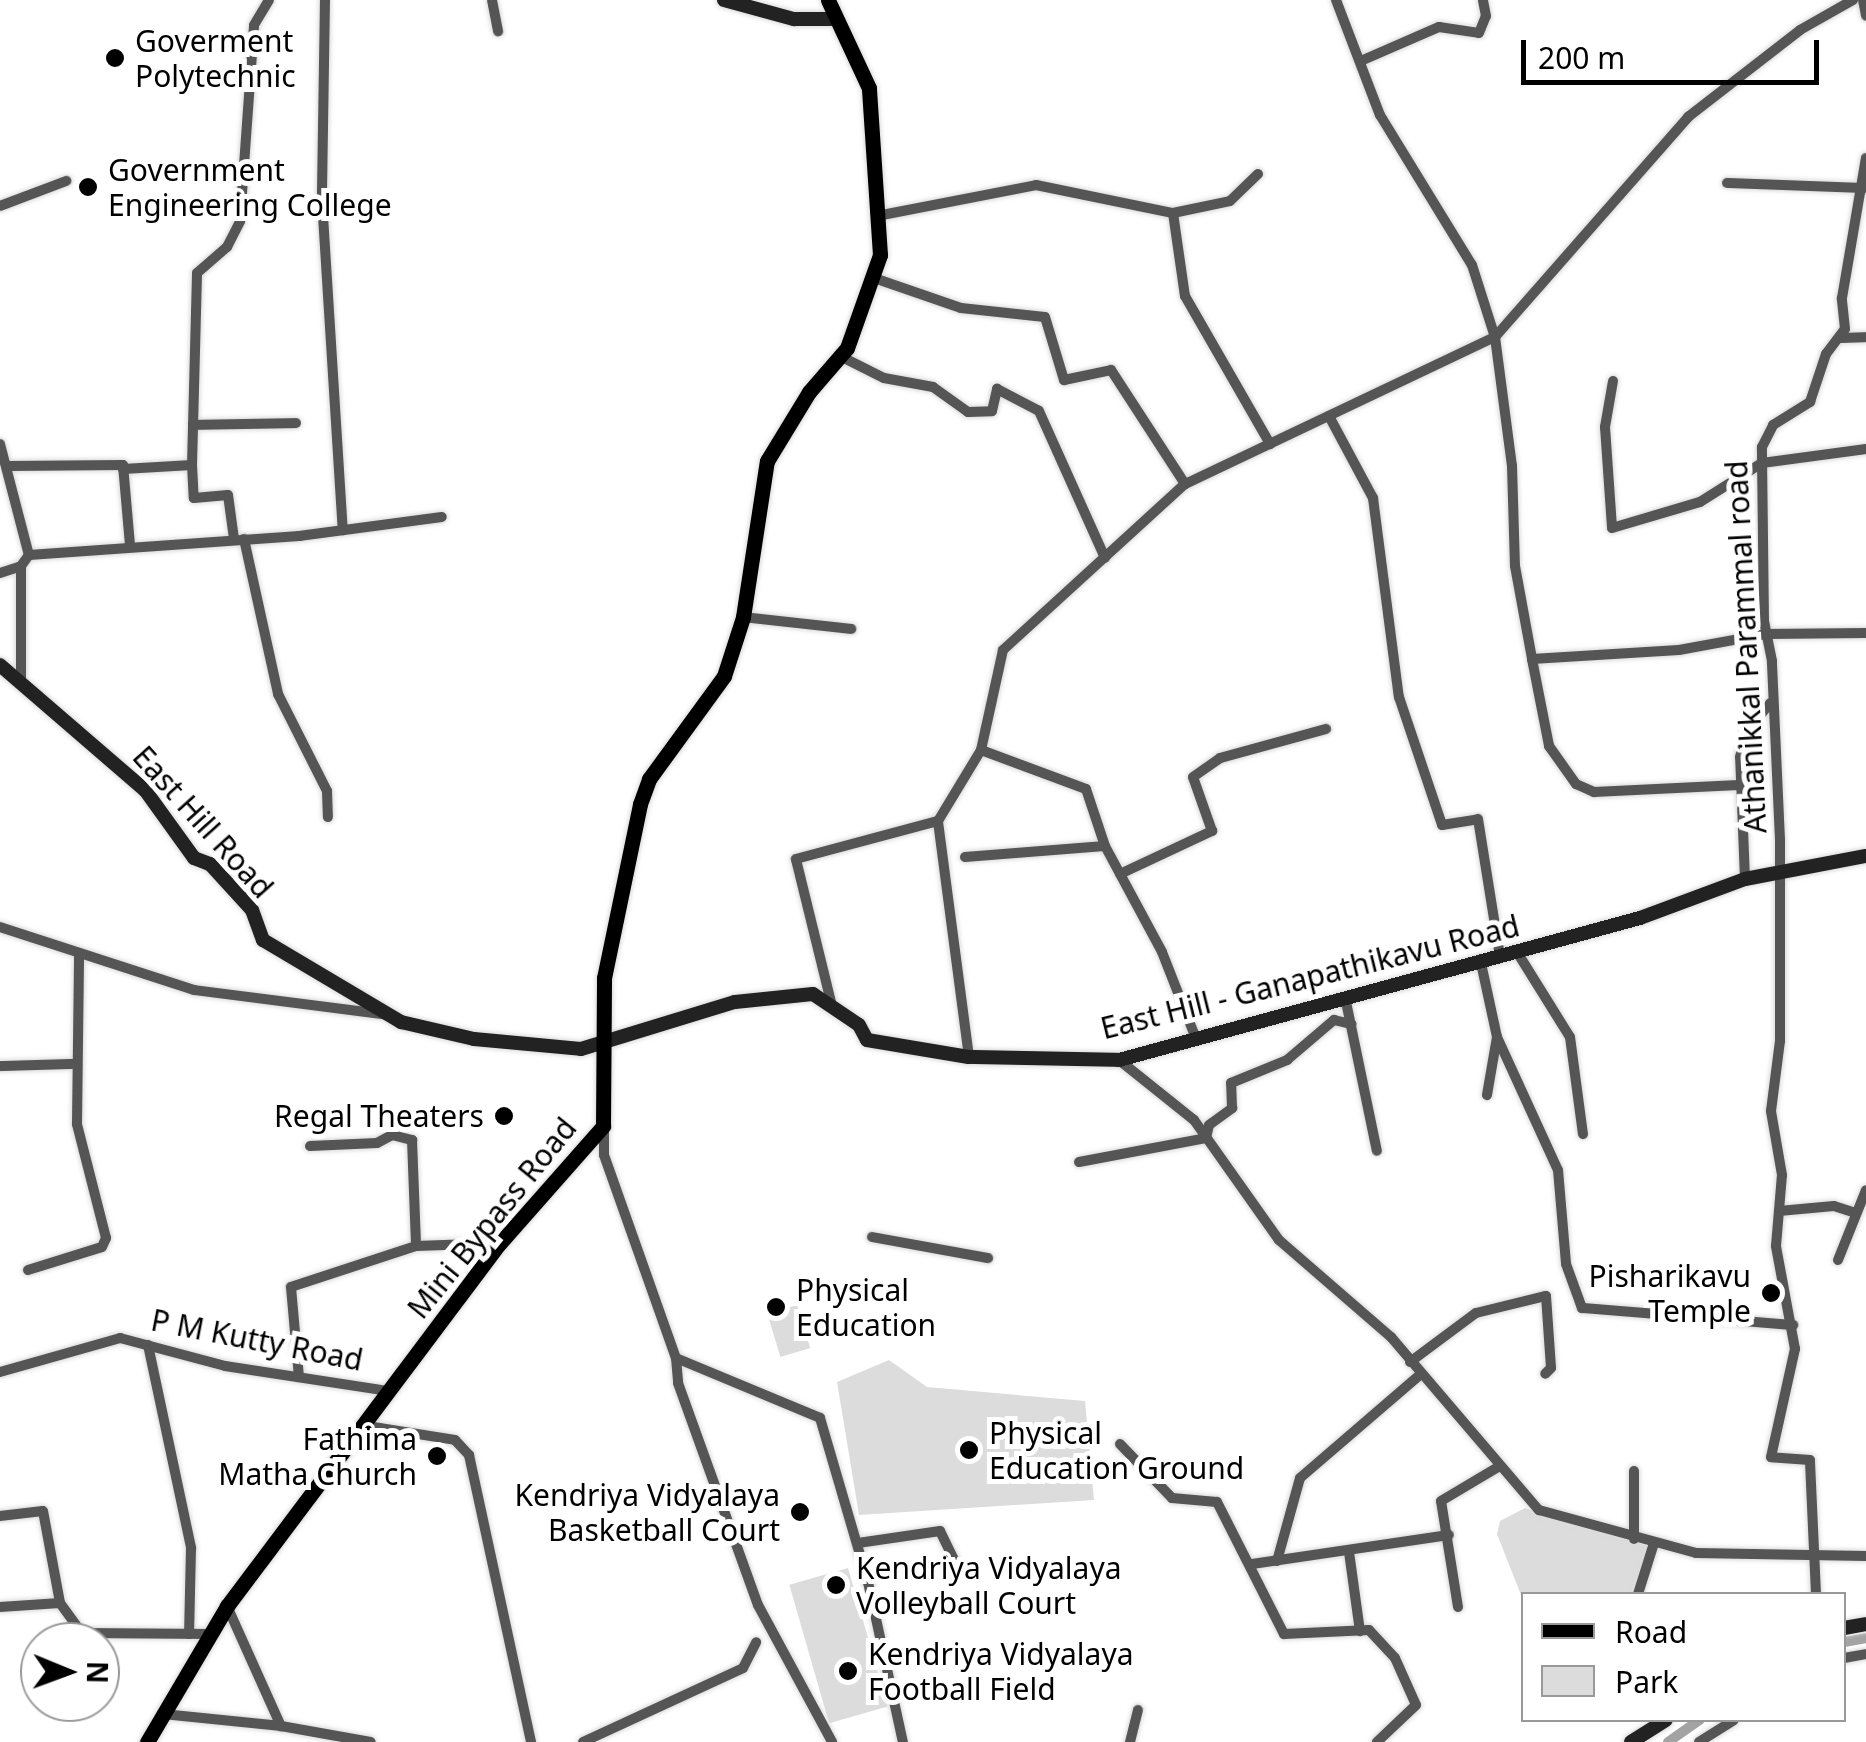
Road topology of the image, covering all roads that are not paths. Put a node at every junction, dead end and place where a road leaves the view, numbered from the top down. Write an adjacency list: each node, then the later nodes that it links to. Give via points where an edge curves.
1 (269, 0): 30 (street, via 254,26 240,221 228,247 197,273)
2 (325, 0): 40 (street, via 322,200)
3 (492, 0): 12 (street)
4 (724, 0): 11 (main road, via 794,18)
5 (828, 0): 11 (main road, Mini Bypass Road)
6 (1336, 0): 13 (street)
7 (1483, 0): 13 (street, via 1479,34 1439,27)
8 (1853, 0): 23 (street, via 1800,30 1688,117)
9 (1862, 0): 10 (street)
10 (1866, 16)
11 (831, 19): 21 (main road, Mini Bypass Road, via 870,88)
12 (498, 31)
13 (1362, 60): 23 (street, via 1380,115 1472,265)
14 (1866, 158): 18 (street, Athanikkal Parammal road)
15 (1258, 174): 20 (street, via 1230,201)
16 (66, 181): 19 (street)
17 (1727, 183): 18 (street)
18 (1864, 188): 24 (street, Athanikkal Parammal road)
19 (0, 206)
20 (1174, 213): 21 (street, via 1036,185); 32 (street, via 1176,273 1185,296)
21 (882, 214): 22 (main road, Mini Bypass Road)
22 (874, 278): 26 (main road, Mini Bypass Road); 38 (street, via 962,308 1045,317 1064,380 1111,370)
23 (1495, 337): 28 (street); 51 (street, via 1512,466 1514,566)
24 (1839, 338): 25 (street); 34 (street, Athanikkal Parammal road, via 1803,412 1768,430)
25 (1866, 338)
26 (840, 356): 44 (street, via 884,378 933,387 968,412 992,411 997,388 1039,411); 47 (main road, Mini Bypass Road, via 778,436 767,461)
27 (1613, 381): 34 (street, via 1605,427 1612,528 1700,502)
28 (1330, 416): 32 (street); 69 (street, via 1373,498 1399,697 1442,825 1478,819)
29 (296, 423): 30 (street)
30 (193, 425): 35 (street)
31 (0, 444): 36 (street)
32 (1270, 444): 38 (street)
33 (1866, 449): 34 (street)
34 (1762, 463): 50 (street, Athanikkal Parammal road)
35 (192, 464): 37 (street); 41 (street, via 194,498 228,495)
36 (8, 466): 37 (street); 43 (street)
37 (124, 469): 42 (street)
38 (1185, 484): 44 (street)
39 (442, 517): 40 (street)
40 (343, 530): 41 (street)
41 (239, 539): 42 (street); 58 (street, via 278,694 328,790)
42 (130, 545): 43 (street)
43 (28, 555): 45 (street)
44 (1104, 558): 56 (street, via 1003,650)
45 (20, 566): 46 (street); 53 (street)
46 (0, 573)
47 (744, 616): 48 (street); 77 (main road, Mini Bypass Road, via 724,676 649,778 640,804 604,978)
48 (851, 629)
49 (1866, 633): 50 (street)
50 (1766, 634): 51 (street, via 1680,650); 54 (street, Athanikkal Parammal road)
51 (1532, 659): 57 (street, via 1550,746 1576,784 1594,792)
52 (0, 665): 53 (main road, East Hill Road)
53 (21, 683): 73 (main road, East Hill Road, via 146,790 194,858 210,864 252,910 263,940)
54 (1770, 703): 57 (street, via 1746,732); 63 (street, Athanikkal Parammal road)
55 (1326, 730): 64 (street, via 1220,758 1193,777 1212,832)
56 (981, 750): 59 (street); 60 (street, via 1086,789)
57 (1739, 786): 65 (street)
58 (328, 817)
59 (938, 821): 72 (street, via 796,860); 78 (street)
60 (1105, 846): 62 (street); 64 (street)
61 (1866, 856): 63 (main road, East Hill - Ganapathikavu Road)
62 (964, 858)
63 (1780, 871): 65 (main road, East Hill - Ganapathikavu Road); 90 (street, Athanikkal Parammal road, via 1780,1041 1771,1110 1782,1175)
64 (1120, 874): 75 (street, via 1162,952)
65 (1745, 879): 67 (main road, East Hill - Ganapathikavu Road)
66 (0, 926): 68 (street)
67 (1518, 952): 69 (main road, East Hill - Ganapathikavu Road); 84 (street, via 1570,1037)
68 (79, 956): 73 (street, via 194,990); 80 (street)
69 (1500, 956): 70 (main road, East Hill - Ganapathikavu Road)
70 (1481, 962): 71 (main road, East Hill - Ganapathikavu Road); 76 (street)
71 (1344, 997): 74 (street); 75 (main road, East Hill - Ganapathikavu Road)
72 (832, 1006): 77 (main road, via 813,994 764,996); 78 (main road, East Hill - Ganapathikavu Road, via 860,1025 867,1040)
73 (389, 1014): 77 (main road, East Hill Road, via 474,1039 581,1049)
74 (1352, 1024): 85 (street, via 1334,1020 1287,1060 1231,1083 1232,1108 1209,1124); 87 (street)
75 (1195, 1036): 79 (main road, East Hill - Ganapathikavu Road)
76 (1497, 1037): 82 (street); 98 (street, via 1558,1170 1566,1264 1582,1308)
77 (602, 1043): 83 (main road, Mini Bypass Road)
78 (968, 1057): 79 (main road, East Hill - Ganapathikavu Road)
79 (1119, 1060): 85 (street, via 1168,1095)
80 (74, 1064): 81 (street); 97 (street, via 76,1124 106,1238 102,1246)
81 (0, 1066)
82 (1486, 1095)
83 (604, 1126): 93 (main road, Mini Bypass Road); 100 (street, via 604,1155)
84 (1583, 1134)
85 (1206, 1138): 88 (street); 101 (street, via 1279,1240)
86 (310, 1146): 94 (street, via 377,1143 392,1134 412,1140)
87 (1376, 1151)
88 (1079, 1162)
89 (1866, 1190): 91 (street)
90 (1779, 1212): 91 (street, via 1834,1206); 98 (street, Athanikkal Parammal road, via 1776,1246)
91 (1855, 1213): 96 (street)
92 (872, 1238): 95 (street)
93 (500, 1243): 94 (street); 106 (main road, Mini Bypass Road)
94 (416, 1246): 105 (street, via 291,1287)
95 (988, 1258)
96 (1838, 1260)
97 (28, 1270)
98 (1793, 1325): 117 (street, Athanikkal Parammal road, via 1795,1349 1771,1456 1810,1460)
99 (148, 1344): 102 (street, P M Kutty Road, via 120,1338); 105 (street, P M Kutty Road); 129 (street, via 191,1548)
100 (676, 1358): 115 (street, via 820,1418); 141 (street, via 678,1382 758,1605)
101 (1410, 1362): 103 (street); 104 (street, via 1476,1313 1546,1296 1551,1368)
102 (0, 1372)
103 (1421, 1374): 109 (street); 119 (street, via 1300,1478)
104 (1545, 1374)
105 (299, 1378): 106 (street, P M Kutty Road)
106 (389, 1391): 107 (main road, Mini Bypass Road)
107 (367, 1426): 125 (main road, Mini Bypass Road); 139 (street, via 455,1440 469,1454)
108 (1120, 1444): 120 (street, via 1172,1498 1216,1502)
109 (1498, 1466): 112 (street, via 1441,1502); 113 (street, via 1539,1510)
110 (1634, 1471): 113 (street)
111 (0, 1516): 124 (street, via 43,1510)
112 (1449, 1535): 116 (street); 127 (street)
113 (1634, 1540): 114 (street)
114 (1654, 1543): 117 (street, via 1696,1553); 122 (street)
115 (858, 1544): 121 (street, via 940,1532); 142 (street)
116 (1349, 1552): 119 (street); 128 (street)
117 (1814, 1556): 118 (street); 123 (street)
118 (1866, 1556)
119 (1276, 1561): 120 (street)
120 (1252, 1564): 128 (street, via 1284,1634)
121 (959, 1570)
122 (1639, 1592)
123 (1816, 1592)
124 (60, 1603): 126 (street); 129 (street, via 82,1634)
125 (226, 1606): 130 (main road, Mini Bypass Road); 136 (street)
126 (0, 1607)
127 (1458, 1607)
128 (1360, 1631): 144 (street, via 1369,1630 1395,1658 1416,1697 1416,1705)
129 (190, 1634): 130 (street)
130 (211, 1634): 133 (main road, Mini Bypass Road)
131 (756, 1642): 140 (street, via 744,1668)
132 (1138, 1710): 143 (street)
133 (163, 1714): 136 (street); 137 (main road, Mini Bypass Road)
134 (1663, 1722): 145 (main road)
135 (1731, 1722): 146 (street)
136 (280, 1726): 138 (street)
137 (147, 1742)
138 (370, 1742)
139 (531, 1742)
140 (583, 1742)
141 (832, 1742)
142 (904, 1742)
143 (1130, 1742)
144 (1377, 1742)
145 (1631, 1742)
146 (1699, 1742)

